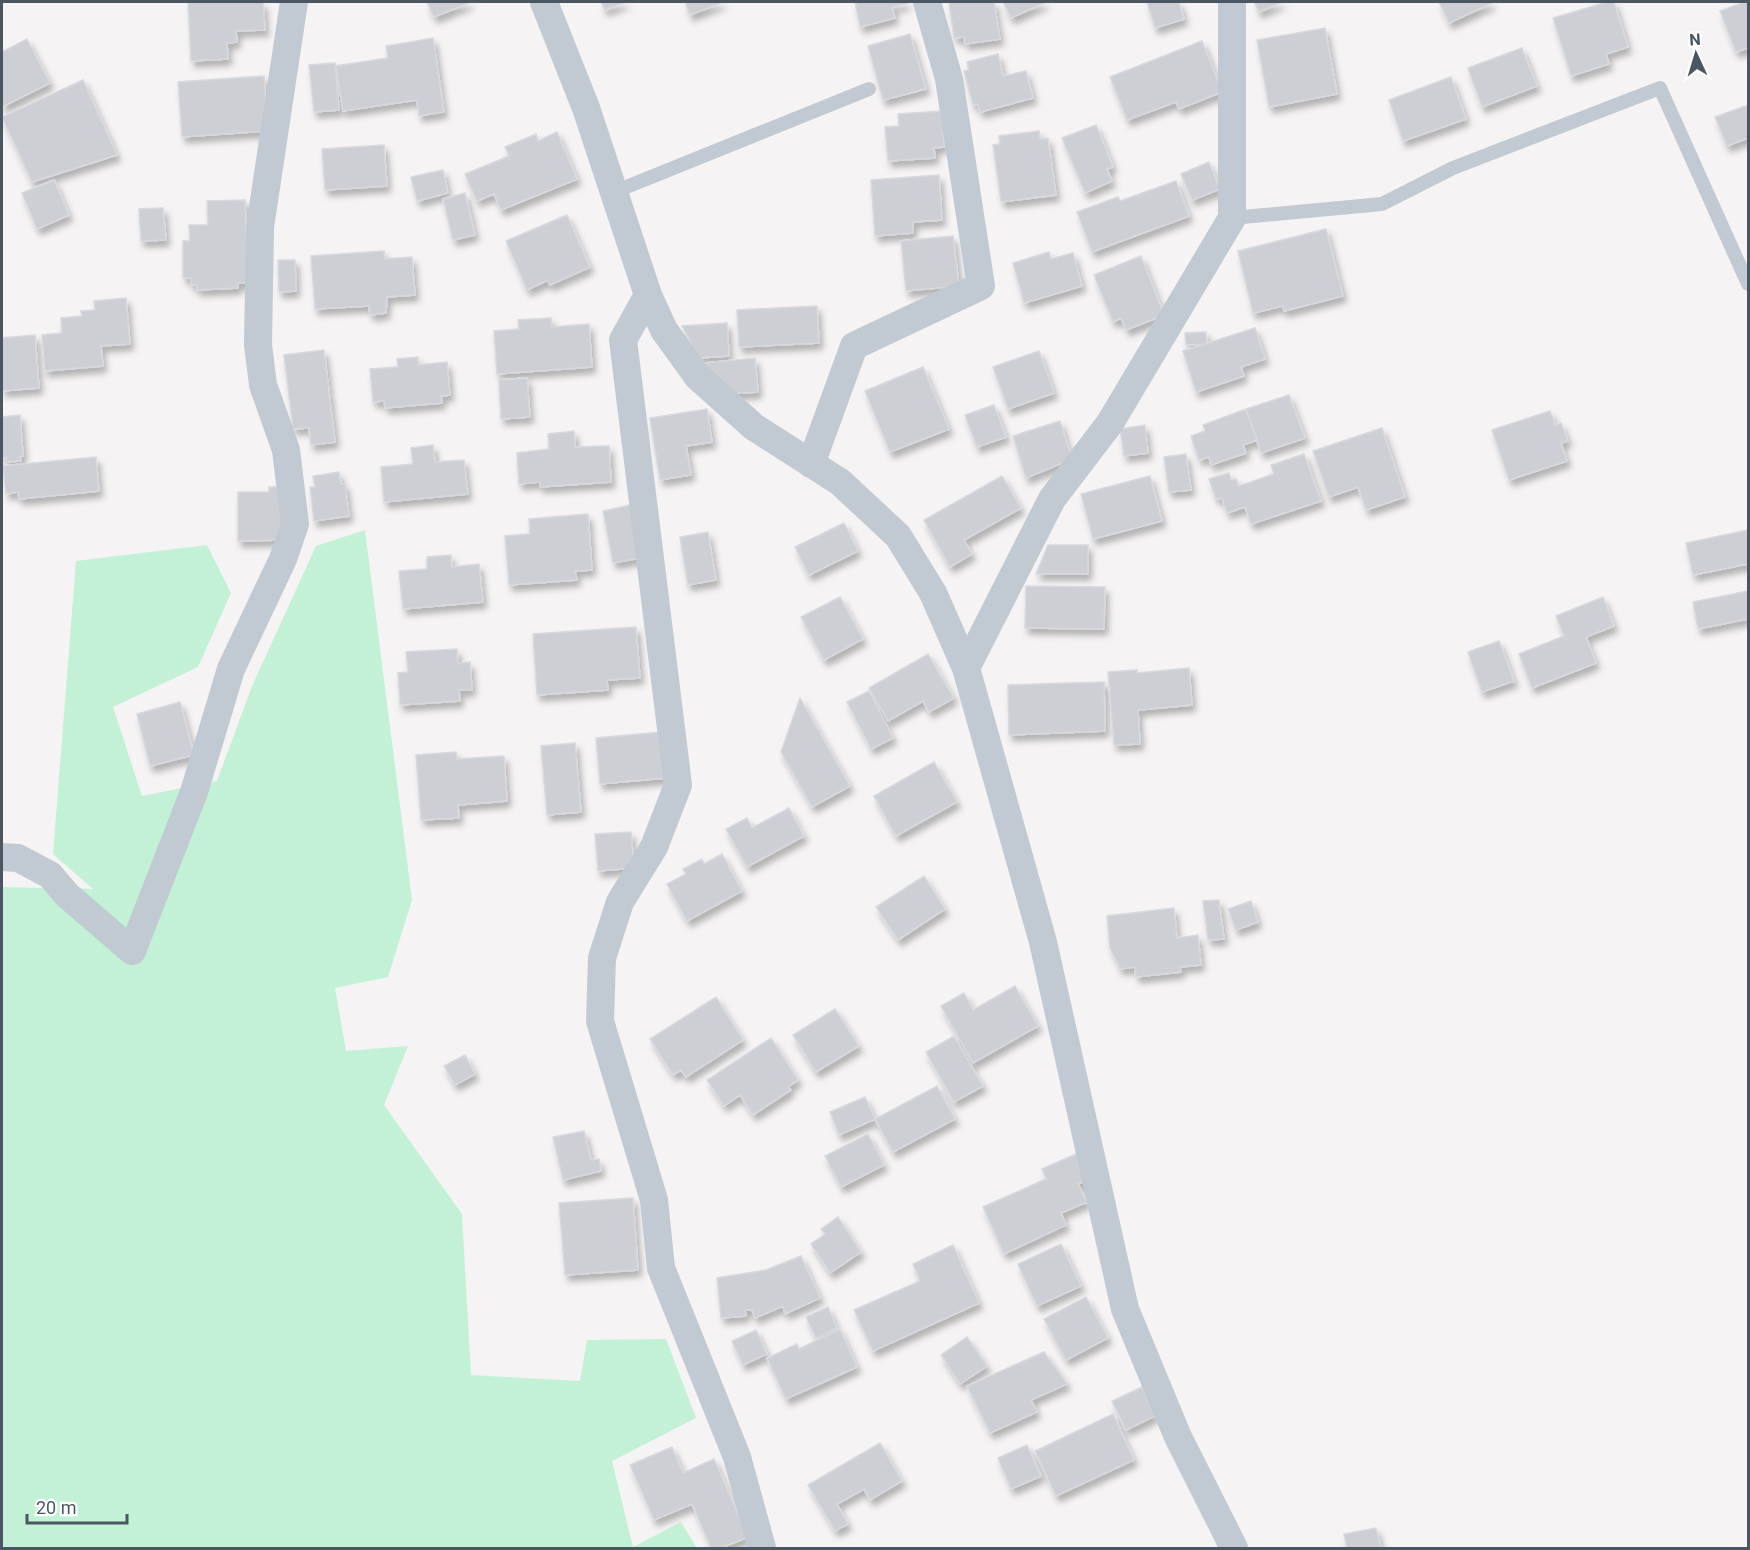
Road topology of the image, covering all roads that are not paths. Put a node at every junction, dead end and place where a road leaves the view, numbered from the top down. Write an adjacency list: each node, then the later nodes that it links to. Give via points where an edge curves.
1 (294, 2): 12 (street, via 260,239 258,345 263,386 286,450 295,524 284,559 231,669 194,792 132,951 67,895 50,875 18,858)
2 (544, 2): 6 (street)
3 (927, 2): 10 (street, via 949,79 981,286 854,346)
4 (1232, 2): 7 (street)
5 (869, 89): 6 (lane)
6 (614, 192): 9 (street)
7 (1232, 218): 8 (lane, via 1382,204 1454,168 1660,88); 11 (street, via 1110,423 1052,499)
8 (1749, 284)
9 (648, 295): 10 (street, via 664,330 698,377 754,427); 13 (street, via 623,340 678,785 654,847 620,902 602,957 600,1020 654,1200 661,1268 737,1457)
10 (811, 464): 11 (street, via 840,482 898,536 933,593)
11 (966, 668): 14 (street, via 1043,942 1125,1309 1178,1437)
12 (2, 857)
13 (762, 1548)
14 (1234, 1548)

